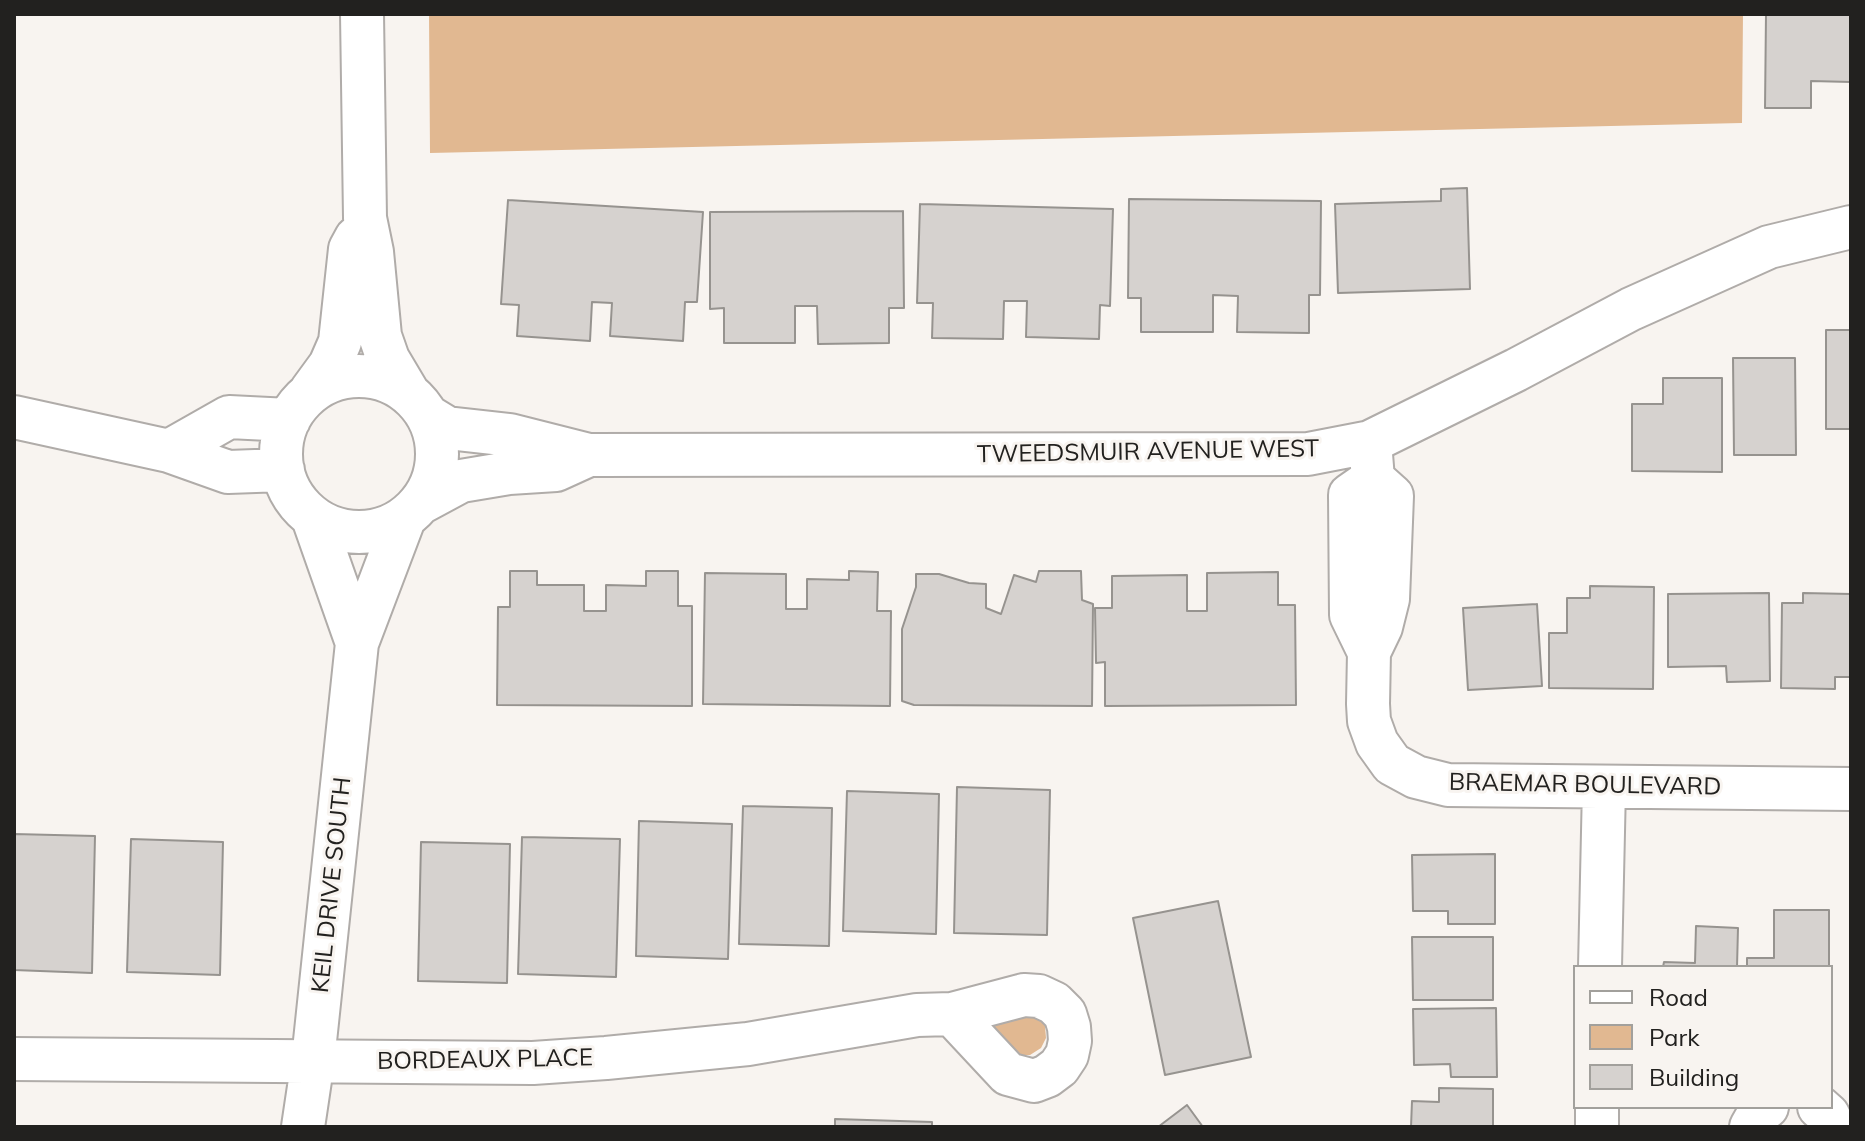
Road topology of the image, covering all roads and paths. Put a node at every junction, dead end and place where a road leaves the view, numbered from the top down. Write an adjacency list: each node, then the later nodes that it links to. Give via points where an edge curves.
1 (362, 14): 2 (street)
2 (365, 218): 4 (street, via 380,336 388,359); 5 (street, via 350,249 340,342)
3 (1851, 227): 9 (street, TWEEDSMUIR AVENUE WEST, via 1769,247 1631,309 1516,370)
4 (418, 404): 5 (street, via 384,379 359,375 334,379); 8 (street, TWEEDSMUIR AVENUE WEST, via 447,428 510,435); 11 (street, via 438,445 435,475)
5 (300, 406): 7 (street, via 229,417); 10 (street, via 283,431)
6 (14, 417): 7 (street)
7 (169, 451): 10 (street, via 228,472)
8 (589, 455): 9 (street, TWEEDSMUIR AVENUE WEST, via 1308,454); 11 (street, TWEEDSMUIR AVENUE WEST, via 556,470 461,481)
9 (1372, 460): 14 (street, BRAEMAR BOULEVARD, via 1350,495 1351,615 1369,652 1369,721 1377,743 1392,764 1448,785)
10 (283, 470): 12 (street, via 295,500)
11 (413, 510): 12 (street, via 382,529 359,533); 13 (street, KEIL DRIVE SOUTH)
12 (313, 518): 13 (street, KEIL DRIVE SOUTH)
13 (357, 643): 19 (street, KEIL DRIVE SOUTH)
14 (1604, 787): 15 (street, BRAEMAR BOULEVARD); 16 (street)
15 (1851, 789)
16 (1600, 965)
17 (952, 1014): 19 (street, BORDEAUX PLACE, via 917,1015 748,1044 606,1058 533,1063)
18 (14, 1059): 19 (street, BORDEAUX PLACE)
19 (313, 1060): 22 (street, KEIL DRIVE SOUTH)
20 (1764, 1109): 23 (street)
21 (1821, 1109): 24 (street)
22 (303, 1127)
23 (1751, 1127)
24 (1834, 1127)

